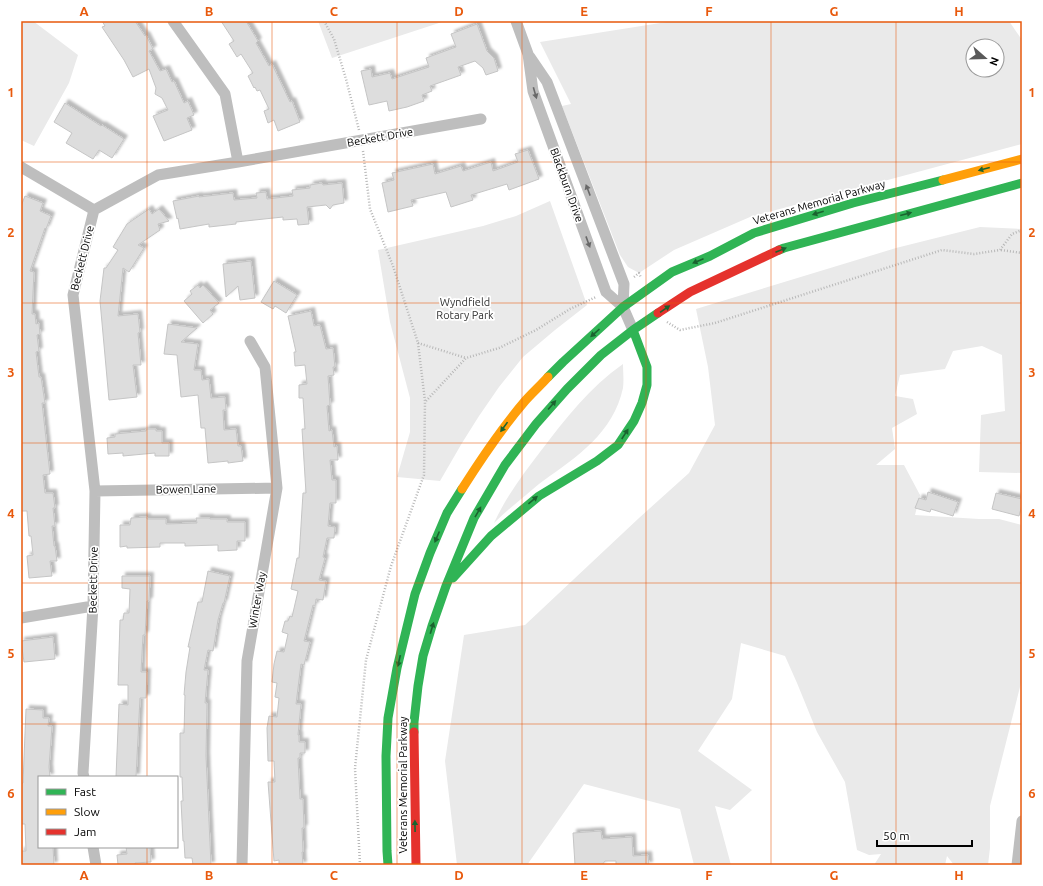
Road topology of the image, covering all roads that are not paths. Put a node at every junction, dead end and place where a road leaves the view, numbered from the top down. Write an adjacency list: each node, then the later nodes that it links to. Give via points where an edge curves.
1 (173, 21): 6 (street, via 225,94)
2 (516, 21): 3 (street, Blackburn Drive)
3 (528, 54): 10 (street, Blackburn Drive, one-way to 3, via 624,284 548,82); 10 (street, Blackburn Drive, one-way to 10, via 533,91 606,292)
4 (480, 120): 6 (street, Beckett Drive)
5 (1022, 159): 10 (main road, Veterans Memorial Parkway, one-way to 10, via 853,202 754,232 710,256 672,272)
6 (238, 162): 9 (street, Beckett Drive, via 158,175)
7 (21, 167): 9 (street)
8 (1022, 183): 11 (main road, Veterans Memorial Parkway, one-way to 8, via 690,292 784,248)
9 (94, 210): 14 (street, Beckett Drive, via 73,295)
10 (623, 307): 11 (street, Blackburn Drive); 23 (main road, Veterans Memorial Parkway, one-way to 23, via 526,400 479,462 441,526 415,594 388,718)
11 (633, 330): 15 (main road, Veterans Memorial Parkway, one-way to 11, via 474,518 505,465 567,389 601,355); 15 (main road, one-way to 11, via 491,536 539,496 618,445 634,421 647,385 647,367)
12 (250, 341): 13 (street, Winter Way, via 265,367)
13 (277, 488): 14 (street, Bowen Lane); 22 (street, Winter Way, via 247,661)
14 (95, 491): 16 (street, Beckett Drive)
15 (446, 586): 24 (main road, Veterans Memorial Parkway, one-way to 15, via 414,722 424,656)
16 (93, 606): 17 (street); 18 (street, Beckett Drive)
17 (21, 618)
18 (84, 776)
19 (1022, 821): 25 (street)
20 (93, 848): 21 (street)
21 (96, 865)
22 (242, 865)
23 (388, 865)
24 (416, 865)
25 (1017, 865)

